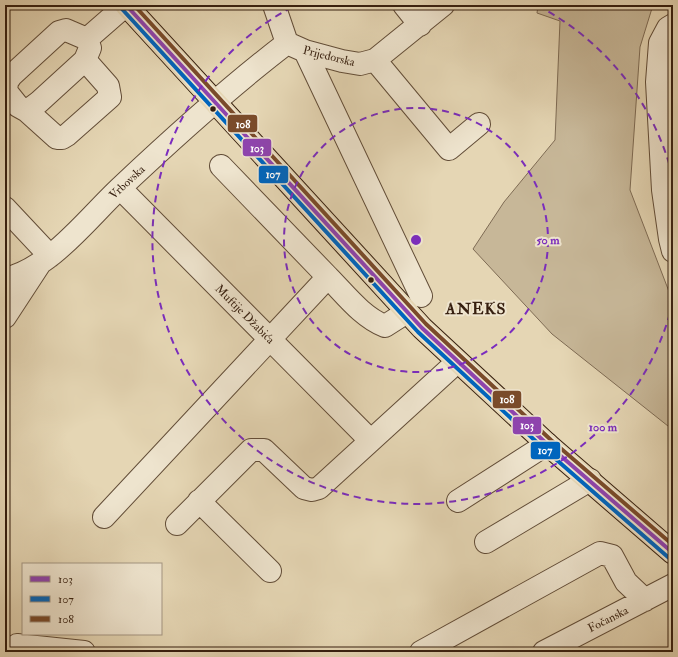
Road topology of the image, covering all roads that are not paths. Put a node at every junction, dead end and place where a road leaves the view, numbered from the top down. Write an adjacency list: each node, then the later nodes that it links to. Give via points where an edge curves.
1 (126, 5): 8 (street); 10 (main road)
2 (274, 5): 7 (street)
3 (404, 5): 5 (street)
4 (443, 5): 5 (street, Prijedorska)
5 (420, 25): 9 (street, Prijedorska)
6 (673, 25): 14 (street, via 668,28 660,43 657,82)
7 (296, 47): 9 (street, Prijedorska, via 360,64); 10 (street, Prijedorska, via 246,75); 21 (street)
8 (86, 50): 11 (street); 11 (street, via 66,30 59,32 11,76 6,91 18,106); 11 (street, via 108,86 110,97 62,138 57,138)
9 (375, 60): 12 (street, via 444,154)
10 (216, 101): 15 (street, Vrbovska); 21 (main road)
11 (27, 111)
12 (479, 124)
13 (221, 166): 19 (street)
14 (668, 186): 17 (street)
15 (120, 188): 18 (street, Vrbovska); 23 (street, Muftije Džabića)
16 (5, 208): 18 (street)
17 (673, 251)
18 (45, 260): 20 (street, Vrbovska, via 21,275); 22 (street, Vrbovska)
19 (328, 277): 21 (street, via 369,317 385,326); 23 (street)
20 (5, 279)
21 (414, 304): 24 (main road)
22 (5, 317)
23 (269, 338): 25 (street, Muftije Džabića); 30 (street)
24 (458, 362): 25 (street); 26 (main road)
25 (370, 440): 28 (street, via 319,488 312,490 304,488 264,450 251,450)
26 (547, 444): 27 (main road); 29 (street)
27 (590, 480): 32 (street); 33 (main road)
28 (199, 501): 31 (street); 34 (street)
29 (458, 501)
30 (104, 517)
31 (177, 524)
32 (486, 542)
33 (673, 553)
34 (270, 571)
35 (673, 585): 36 (street, Fočanska)
36 (645, 600): 39 (street, via 626,582 612,556 600,553); 40 (street, Fočanska)
37 (15, 646): 38 (street)
38 (84, 652)
39 (421, 652)
40 (544, 652)

